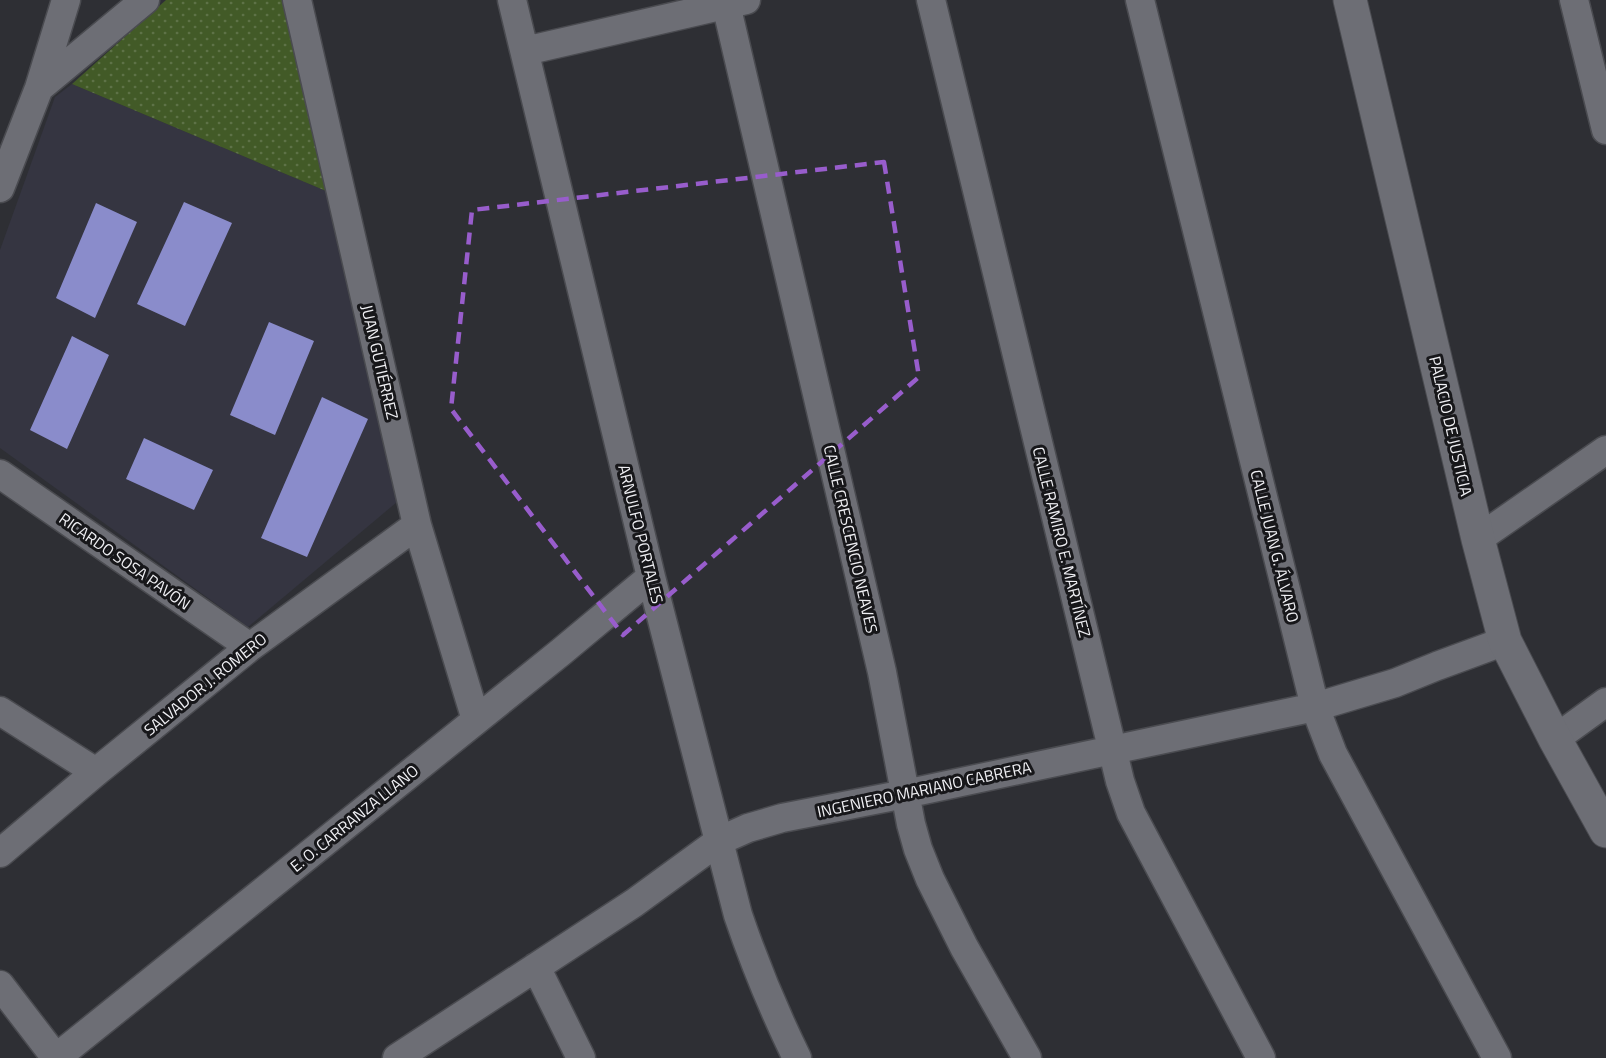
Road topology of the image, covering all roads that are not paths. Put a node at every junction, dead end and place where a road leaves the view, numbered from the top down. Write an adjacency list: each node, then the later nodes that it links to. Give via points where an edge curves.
1 (66, 0): 11 (street)
2 (145, 0): 11 (street)
3 (297, 0): 16 (street, JUAN GUTIÉRREZ)
4 (512, 0): 10 (street, ARNULFO PORTALES)
5 (931, 0): 26 (street, CALLE RAMIRO E. MARTÍNEZ)
6 (1140, 0): 22 (street, CALLE JUAN G. ÁLVARO)
7 (1350, 0): 17 (street, PALACIO DE JUSTICIA)
8 (1574, 0): 12 (street)
9 (733, 2): 10 (street); 28 (street, CALLE CRESCENCIO NEAVES, via 879,660)
10 (525, 51): 18 (street, ARNULFO PORTALES)
11 (39, 88): 13 (street)
12 (1606, 130)
13 (0, 188)
14 (1606, 450): 17 (street)
15 (0, 474): 20 (street, RICARDO SOSA PAVÓN)
16 (417, 525): 20 (street, SALVADOR J. ROMERO); 24 (street, JUAN GUTIÉRREZ)
17 (1478, 539): 19 (street, PALACIO DE JUSTICIA)
18 (651, 577): 24 (street, E. O. CARRANZA LLANO); 30 (street, ARNULFO PORTALES)
19 (1504, 641): 22 (street, INGENIERO MARIANO CABRERA, via 1395,683); 25 (street, PALACIO DE JUSTICIA)
20 (250, 647): 27 (street, SALVADOR J. ROMERO)
21 (1606, 702): 25 (street)
22 (1315, 707): 26 (street, INGENIERO MARIANO CABRERA); 40 (street, CALLE JUAN G. ÁLVARO, via 1334,754)
23 (0, 711): 27 (street)
24 (476, 720): 34 (street, E. O. CARRANZA LLANO)
25 (1555, 739): 29 (street, PALACIO DE JUSTICIA)
26 (1112, 750): 28 (street, INGENIERO MARIANO CABRERA); 39 (street, CALLE RAMIRO E. MARTÍNEZ, via 1131,813)
27 (96, 772): 31 (street, SALVADOR J. ROMERO)
28 (905, 794): 30 (street, INGENIERO MARIANO CABRERA, via 782,818); 38 (street, CALLE CRESCENCIO NEAVES, via 910,824 930,879)
29 (1606, 831)
30 (719, 841): 32 (street, INGENIERO MARIANO CABRERA); 37 (street, ARNULFO PORTALES, via 753,961)
31 (0, 853)
32 (536, 967): 35 (street, INGENIERO MARIANO CABRERA); 36 (street)
33 (0, 985): 34 (street)
34 (56, 1058)
35 (397, 1058)
36 (581, 1058)
37 (797, 1058)
38 (1027, 1058)
39 (1261, 1058)
40 (1497, 1058)

